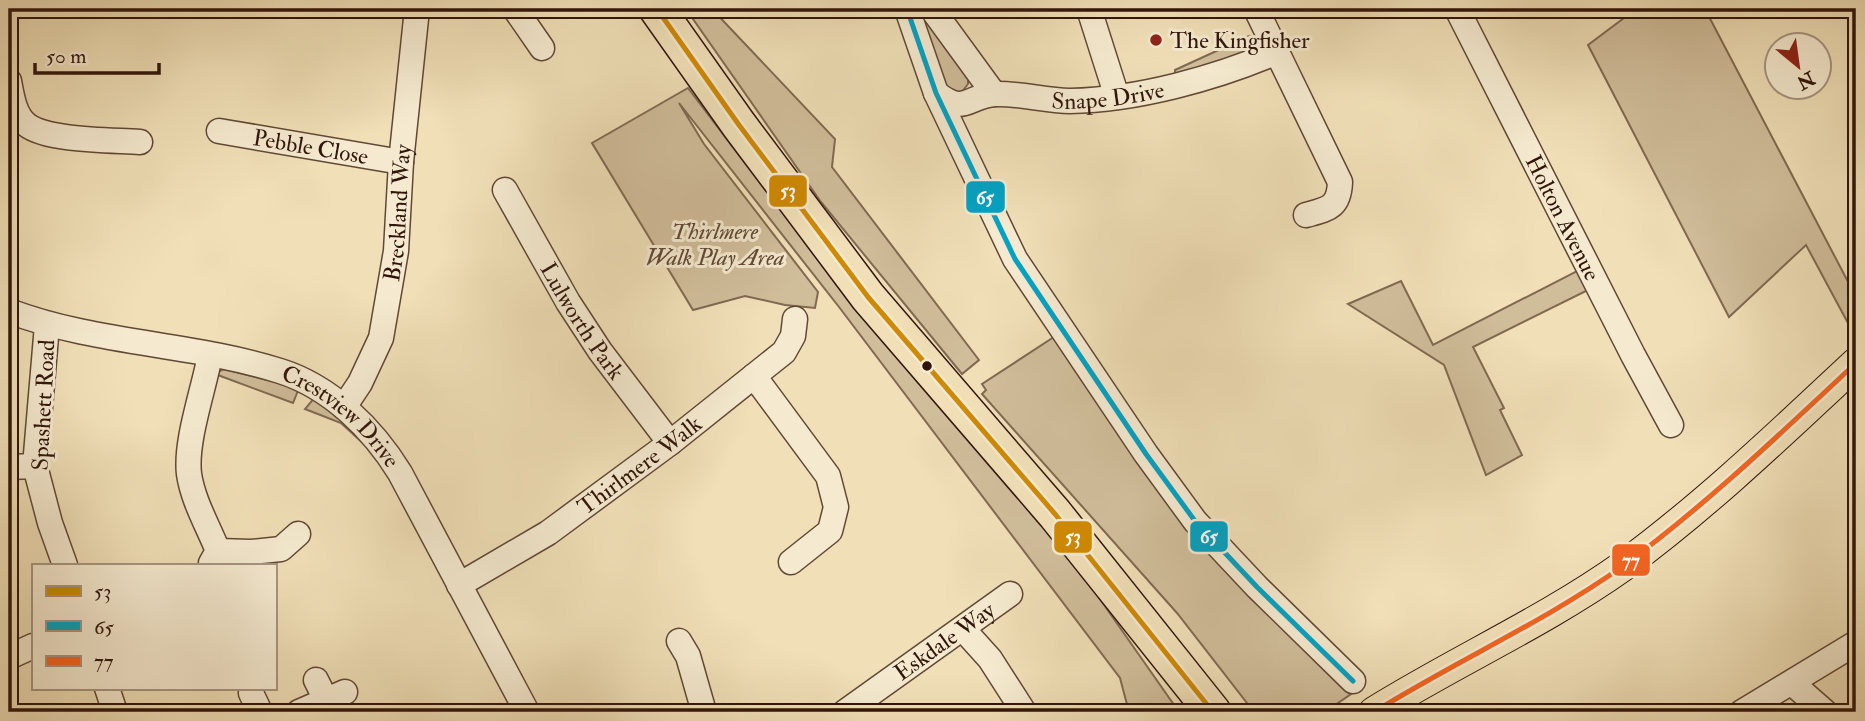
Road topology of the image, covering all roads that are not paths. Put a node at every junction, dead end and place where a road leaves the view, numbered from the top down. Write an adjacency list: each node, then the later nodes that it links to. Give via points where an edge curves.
1 (417, 9): 17 (street, Breckland Way)
2 (515, 9): 9 (street)
3 (657, 9): 53 (highway, via 868,297 1055,514)
4 (906, 9): 12 (street)
5 (932, 9): 13 (street)
6 (1089, 9): 14 (street)
7 (1256, 9): 10 (street)
8 (1457, 9): 27 (street, Holton Avenue)
9 (542, 47)
10 (1278, 52): 14 (street, Snape Drive, via 1174,85); 19 (street, via 1340,182 1336,202)
11 (9, 80): 16 (street, via 14,105 27,125 49,135)
12 (936, 93): 13 (street, Snape Drive, via 959,106); 42 (street, via 1015,259 1146,454 1195,521)
13 (994, 94): 14 (street, Snape Drive, via 1069,101)
14 (1116, 97)
15 (219, 131): 17 (street, Pebble Close)
16 (140, 142)
17 (401, 162): 26 (street, Breckland Way, via 396,251 382,338)
18 (505, 190): 28 (street, Lulworth Park, via 587,332)
19 (1306, 215)
20 (9, 311): 22 (street, Crestview Drive)
21 (794, 319): 25 (street, Thirlmere Walk, via 793,336 784,352)
22 (47, 325): 23 (street, Crestview Drive); 29 (street, Spashett Road)
23 (210, 355): 26 (street, Crestview Drive, via 282,372); 32 (street, via 192,436 189,473)
24 (1856, 363): 46 (main road, via 1749,464 1622,566)
25 (754, 376): 28 (street, Thirlmere Walk); 33 (street, via 828,476 836,508 819,554)
26 (344, 407): 35 (street, Crestview Drive, via 386,449)
27 (1671, 425)
28 (670, 443): 35 (street, Thirlmere Walk, via 548,533)
29 (35, 466): 30 (street); 34 (street, Spashett Road)
30 (9, 467)
31 (290, 550): 32 (street)
32 (214, 558)
33 (791, 562)
34 (65, 564)
35 (459, 585): 49 (street, Crestview Drive)
36 (1010, 594): 37 (street, Eskdale Way)
37 (963, 629): 51 (street, Eskdale Way); 52 (street, via 990,659)
38 (678, 641): 50 (street, via 688,656 684,671)
39 (1856, 643): 43 (street)
40 (32, 646): 41 (street)
41 (9, 657)
42 (1353, 681)
43 (1792, 683): 54 (street); 55 (street)
44 (108, 690): 47 (street)
45 (329, 691): 48 (street)
46 (1392, 708)
47 (115, 712)
48 (299, 712)
49 (527, 712)
50 (704, 712)
51 (845, 712)
52 (1024, 712)
53 (1213, 712)
54 (1742, 712)
55 (1825, 712)

